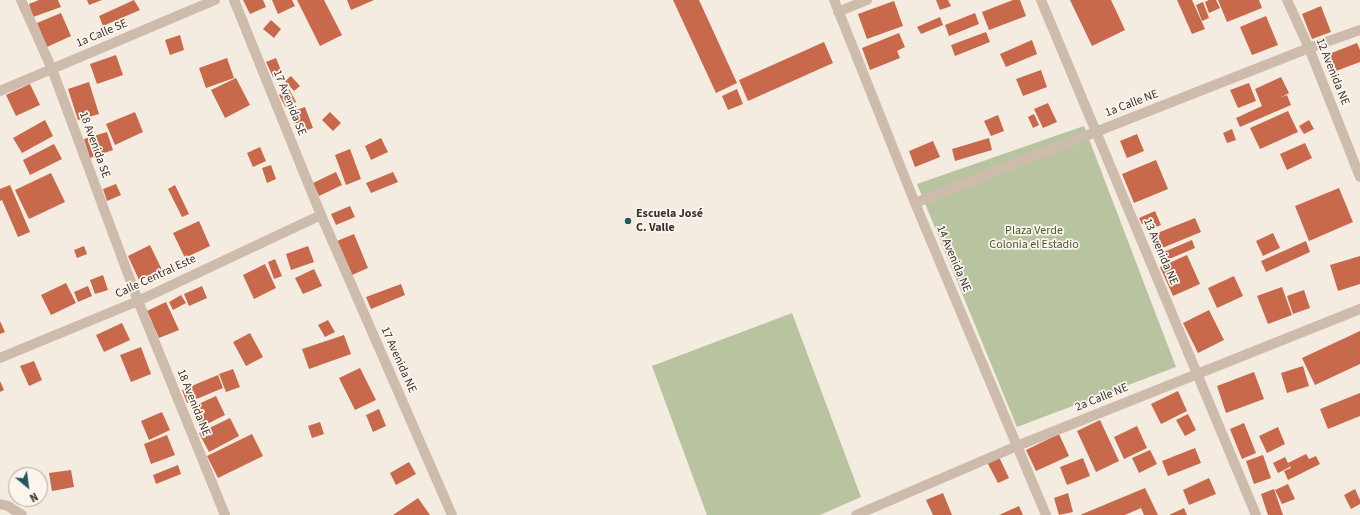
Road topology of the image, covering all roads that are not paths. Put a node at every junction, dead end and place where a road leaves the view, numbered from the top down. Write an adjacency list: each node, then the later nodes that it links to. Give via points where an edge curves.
1 (21, 0): 11 (street, 18 Avenida SE)
2 (215, 0): 11 (street, 1a Calle SE)
3 (234, 0): 16 (street, 17 Avenida SE)
4 (834, 0): 8 (street, 14 Avenida NE)
5 (867, 0): 8 (street)
6 (1041, 0): 13 (street, 13 Avenida NE)
7 (1287, 0): 10 (street, 12 Avenida NE)
8 (838, 12): 15 (street, 14 Avenida NE)
9 (1360, 30): 10 (street, 1a Calle NE)
10 (1309, 48): 13 (street, 1a Calle NE); 14 (street, 12 Avenida NE)
11 (52, 69): 12 (street, 1a Calle SE); 17 (street, 18 Avenida SE)
12 (0, 91)
13 (1096, 132): 15 (street, 1a Calle NE); 20 (street, 13 Avenida NE)
14 (1360, 177)
15 (915, 203): 21 (street, 14 Avenida NE)
16 (321, 215): 17 (street, Calle Central Este); 25 (street, 17 Avenida NE)
17 (138, 301): 19 (street, Calle Central Este); 24 (street, 18 Avenida NE)
18 (1360, 309): 20 (street, 2a Calle NE)
19 (0, 358)
20 (1197, 374): 21 (street, 2a Calle NE); 28 (street, 13 Avenida NE)
21 (1017, 446): 26 (street, 2a Calle NE); 27 (street, 14 Avenida NE)
22 (0, 504): 23 (street)
23 (22, 515)
24 (225, 515)
25 (452, 515)
26 (856, 515)
27 (1046, 515)
28 (1256, 515)

